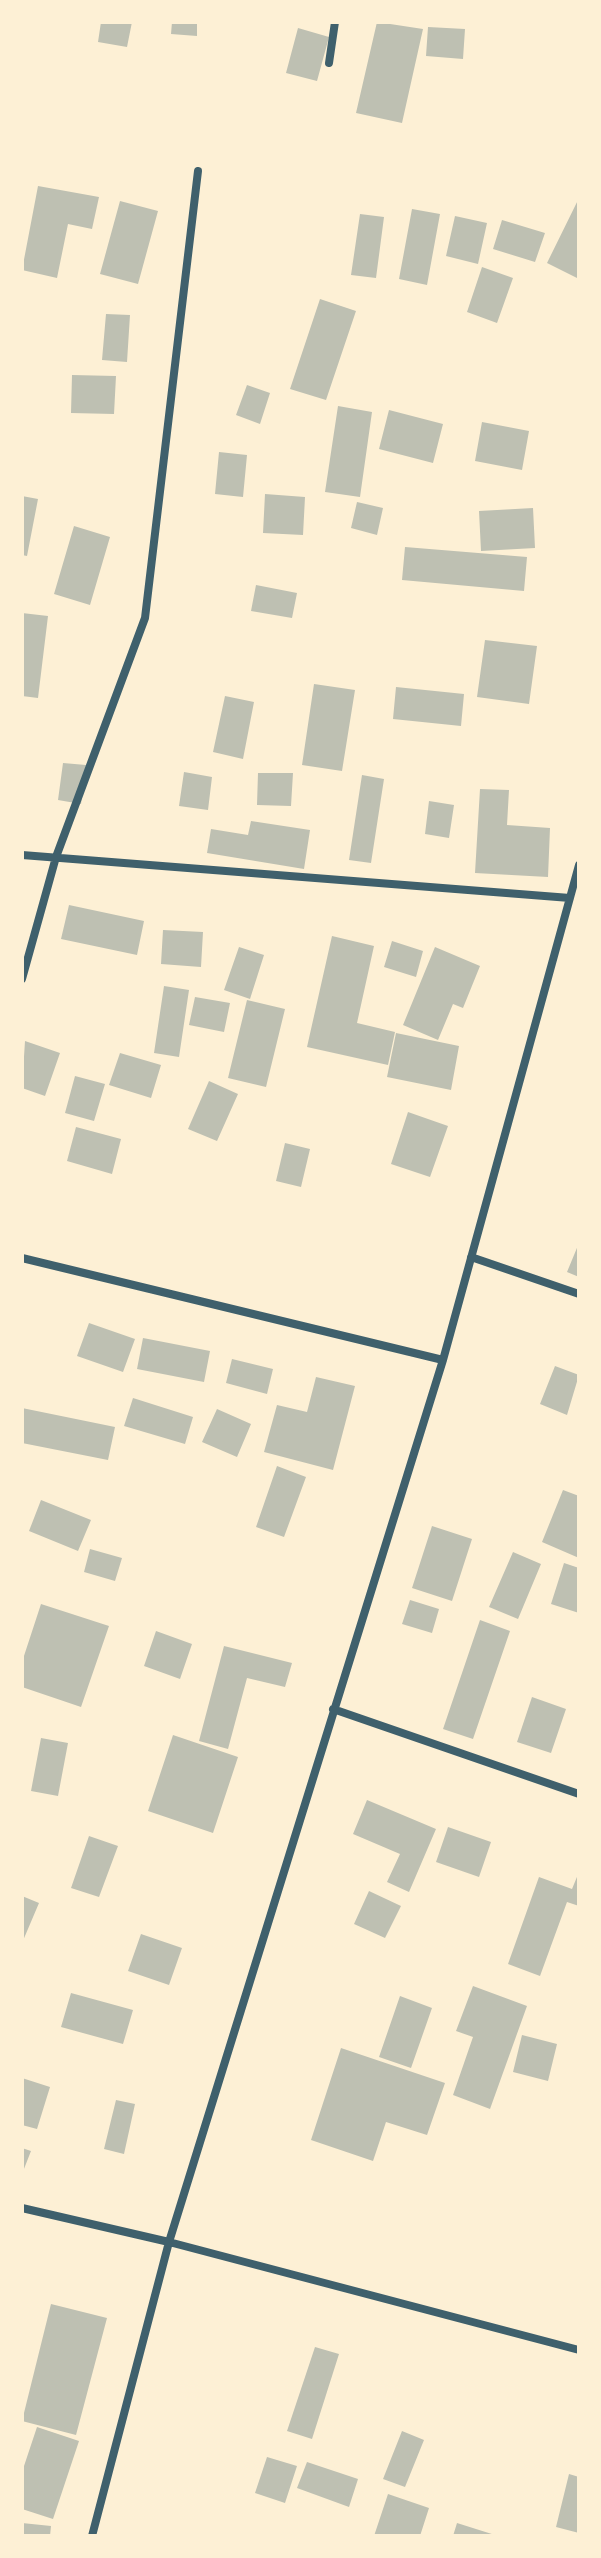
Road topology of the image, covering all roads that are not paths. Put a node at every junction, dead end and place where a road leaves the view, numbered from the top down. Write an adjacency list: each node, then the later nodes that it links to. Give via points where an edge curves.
1 (335, 22): 2 (street)
2 (329, 63)
3 (198, 171): 5 (street, via 145,618)
4 (22, 855): 5 (street)
5 (56, 857): 7 (street); 8 (street)
6 (579, 865): 7 (street)
7 (570, 898): 9 (street)
8 (22, 979)
9 (471, 1257): 11 (street); 12 (street)
10 (22, 1258): 12 (street)
11 (579, 1294)
12 (443, 1360): 13 (street)
13 (333, 1709): 14 (street); 16 (street)
14 (579, 1794)
15 (22, 2208): 16 (street)
16 (169, 2242): 17 (street); 18 (street)
17 (579, 2350)
18 (92, 2536)

